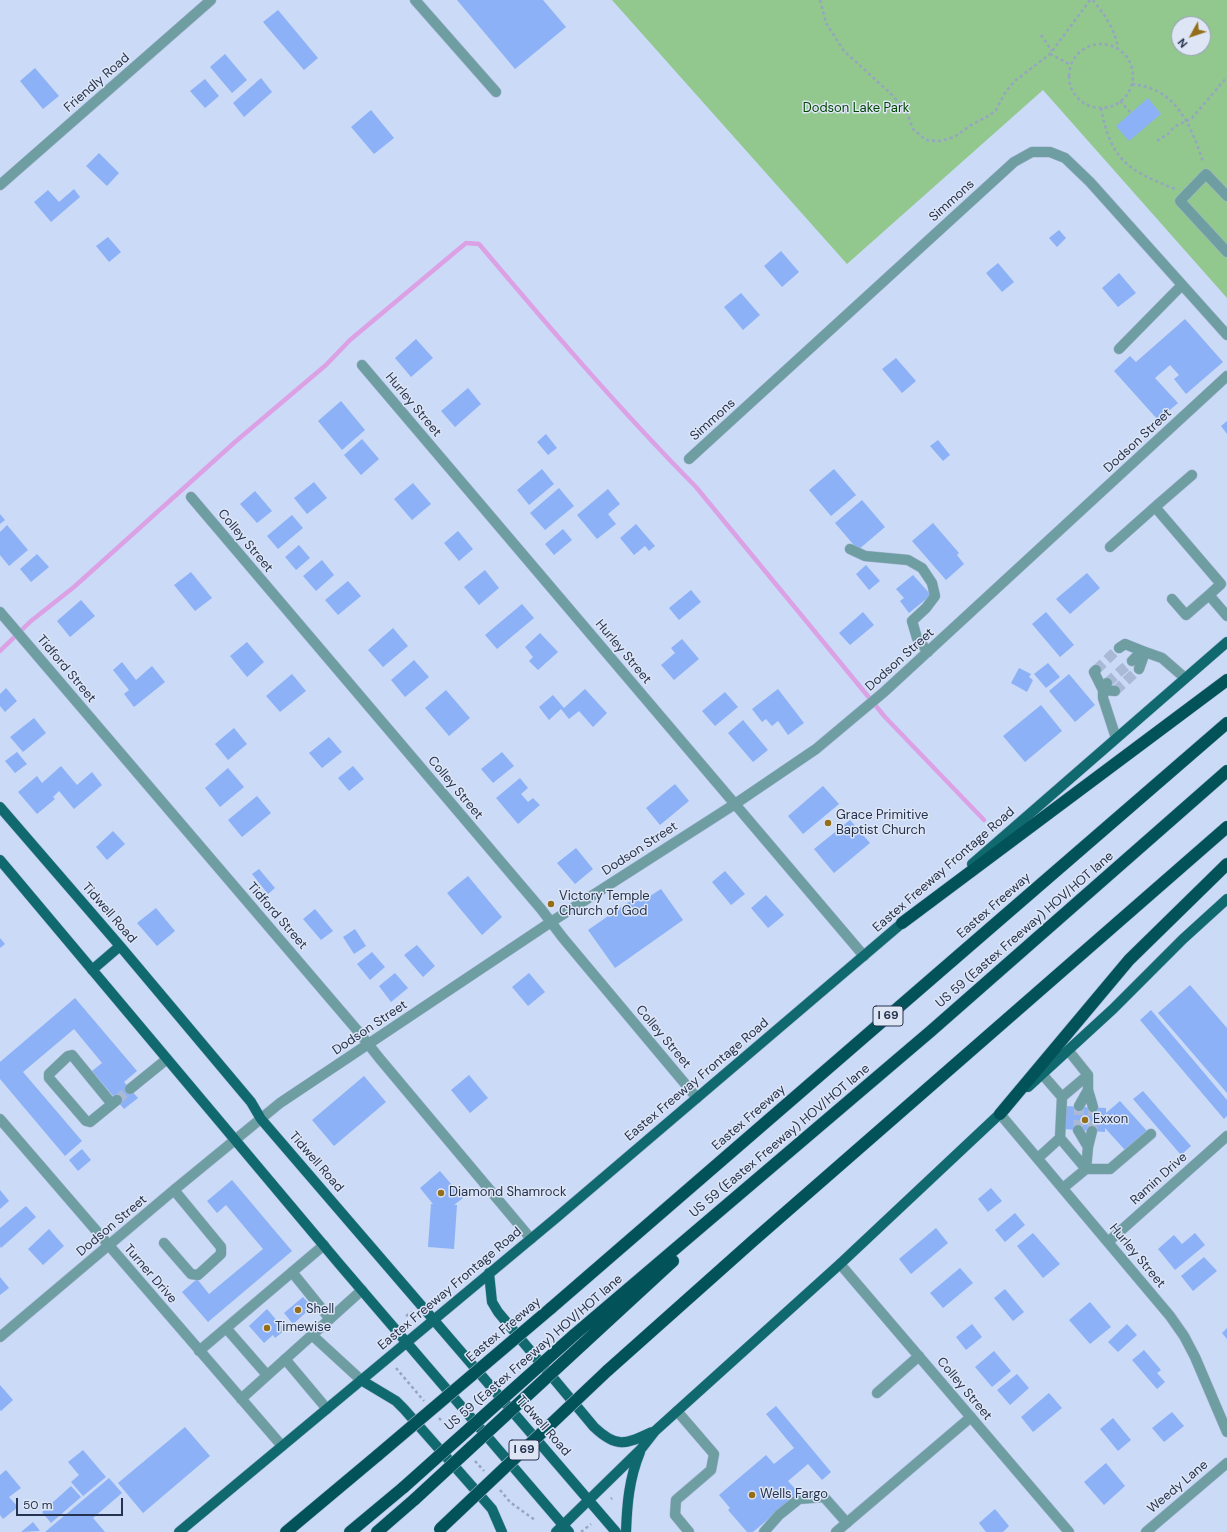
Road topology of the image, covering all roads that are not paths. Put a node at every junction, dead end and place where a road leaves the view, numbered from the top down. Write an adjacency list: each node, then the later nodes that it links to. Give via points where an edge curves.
1 (211, 0): 4 (street, Friendly Road)
2 (415, 0): 3 (street)
3 (496, 92)
4 (0, 184)
5 (1227, 196): 6 (street, via 1206,174 1180,201)
6 (1227, 252)
7 (1182, 285): 8 (street, Simmons); 9 (street); 12 (street, Simmons, via 1066,158 1050,152 1032,152 1014,162)
8 (1227, 335)
9 (1119, 349)
10 (362, 365): 35 (street, Hurley Street)
11 (1227, 376): 24 (street, Dodson Street)
12 (689, 459)
13 (1192, 475): 15 (street)
14 (191, 497): 41 (street, Colley Street)
15 (1155, 508): 16 (street); 18 (street, via 1221,584)
16 (1110, 547)
17 (850, 549): 24 (street, via 865,556 908,560 922,568 932,583 935,596 912,621 917,638)
18 (1209, 595): 19 (street, via 1186,615); 21 (street)
19 (1172, 598)
20 (0, 612): 46 (street, Tidford Street)
21 (1227, 616)
22 (1227, 642): 28 (main road, Eastex Freeway Frontage Road)
23 (1119, 648): 25 (street, via 1125,644)
24 (928, 652): 35 (street, Dodson Street, via 863,711 816,748)
25 (1145, 652): 26 (street, via 1139,654); 28 (street, via 1162,658)
26 (1135, 665)
27 (1096, 670): 30 (street, via 1094,672)
28 (1185, 678): 33 (main road, Eastex Freeway Frontage Road)
29 (1227, 680): 42 (highway)
30 (1105, 687): 31 (street); 33 (street, via 1103,698)
31 (1115, 690)
32 (1227, 723): 110 (highway, Eastex Freeway / I 69, bridge, via 550,1309)
33 (1116, 738): 42 (main road, Eastex Freeway Frontage Road)
34 (1227, 771): 67 (highway, US 59 (Eastex Freeway) HOV/HOT lane)
35 (735, 804): 41 (street, Dodson Street); 44 (street, Hurley Street)
36 (0, 807): 43 (main road, Tidwell Road)
37 (1227, 827): 107 (highway, I 69, bridge, via 760,1234 607,1371)
38 (0, 860): 45 (main road)
39 (1227, 864): 58 (highway, via 1129,960)
40 (1227, 899): 47 (main road)
41 (551, 922): 46 (street, Dodson Street); 54 (street, Colley Street)
42 (902, 924): 44 (main road, Eastex Freeway Frontage Road)
43 (120, 946): 45 (main road); 60 (main road, Tidwell Road, via 251,1102)
44 (864, 956): 54 (main road, Eastex Freeway Frontage Road)
45 (92, 970): 48 (main road)
46 (368, 1044): 60 (street, Dodson Street, via 280,1103); 73 (street, Tidford Street)
47 (1068, 1050): 49 (main road); 50 (street)
48 (167, 1058): 51 (street); 66 (main road)
49 (1042, 1074): 53 (street); 58 (main road)
50 (1088, 1075): 52 (street); 53 (street)
51 (130, 1089)
52 (1088, 1090): 56 (street); 57 (street)
53 (1062, 1097): 65 (street)
54 (697, 1098): 73 (main road, Eastex Freeway Frontage Road)
55 (115, 1102): 55 (street, via 90,1122 86,1121 49,1078 49,1074 72,1055)
56 (1079, 1106)
57 (1092, 1107)
58 (1000, 1114): 69 (street, Hurley Street); 78 (main road)
59 (0, 1119): 77 (street, Turner Drive)
60 (261, 1119): 66 (street, Dodson Street); 83 (main road, Tidwell Road)
61 (1078, 1130): 68 (street)
62 (1092, 1131): 68 (street)
63 (1152, 1134): 70 (street, via 1110,1169)
64 (1227, 1136): 74 (street, Ramin Drive)
65 (1060, 1138): 69 (street); 70 (street)
66 (236, 1140): 72 (street, Dodson Street); 76 (main road)
67 (801, 1142): 103 (highway, US 59 (Eastex Freeway) HOV/HOT lane, bridge, via 574,1335); 104 (highway, bridge)
68 (1088, 1147): 70 (street)
69 (1038, 1158): 71 (street, Hurley Street)
70 (1086, 1169): 71 (street)
71 (1063, 1188): 74 (street, Hurley Street)
72 (174, 1190): 75 (street, via 221,1247 221,1254 198,1274 191,1274); 77 (street, Dodson Street)
73 (531, 1239): 80 (main road, Eastex Freeway Frontage Road)
74 (1108, 1242): 99 (street, Hurley Street, via 1184,1336)
75 (164, 1243)
76 (324, 1245): 79 (street); 81 (main road)
77 (109, 1246): 86 (street, Dodson Street); 88 (street, Turner Drive)
78 (840, 1264): 89 (street, Colley Street); 96 (main road)
79 (292, 1272): 82 (street); 84 (street)
80 (489, 1273): 83 (main road, Eastex Freeway Frontage Road); 98 (main road, via 492,1302 498,1312 599,1432 613,1442 624,1443)
81 (362, 1290): 82 (street); 87 (main road)
82 (330, 1319): 85 (street)
83 (434, 1320): 87 (main road, Eastex Freeway Frontage Road); 105 (main road, Tidwell Road)
84 (226, 1328): 88 (street); 91 (street)
85 (312, 1335): 90 (street); 92 (street)
86 (0, 1337)
87 (406, 1342): 92 (main road, Eastex Freeway Frontage Road); 108 (main road)
88 (200, 1351): 94 (street, Turner Drive)
89 (919, 1356): 93 (street); 97 (street, Colley Street)
90 (285, 1359): 91 (street); 95 (street)
91 (267, 1375): 94 (street)
92 (361, 1380): 95 (main road, Eastex Freeway Frontage Road); 115 (main road, via 396,1401 404,1409 492,1509)
93 (877, 1393)
94 (240, 1399): 100 (street, Turner Drive)
95 (327, 1408): 100 (main road, Eastex Freeway Frontage Road)
96 (677, 1411): 98 (main road); 118 (street, via 714,1454 711,1470 676,1500 675,1514)
97 (971, 1417): 106 (street); 121 (street, Colley Street)
98 (655, 1431): 101 (main road)
99 (1227, 1432)
100 (282, 1446): 109 (main road, Eastex Freeway Frontage Road)
101 (641, 1448): 105 (main road); 117 (main road, via 630,1486)
102 (1227, 1463): 122 (street, Weedy Lane)
103 (404, 1487): 111 (highway, US 59 (Eastex Freeway) HOV/HOT lane); 112 (highway)
104 (415, 1499): 113 (highway); 114 (highway)
105 (589, 1501): 108 (main road); 116 (main road, Tidwell Road)
106 (847, 1523): 119 (street, via 824,1497 799,1499 778,1515); 120 (street)
107 (438, 1530)
108 (563, 1530)
109 (179, 1532)
110 (286, 1532)
111 (350, 1532)
112 (359, 1532)
113 (377, 1532)
114 (383, 1532)
115 (502, 1532)
116 (616, 1532)
117 (626, 1532)
118 (689, 1532)
119 (764, 1532)
120 (836, 1532)
121 (1069, 1532)
122 (1146, 1532)

